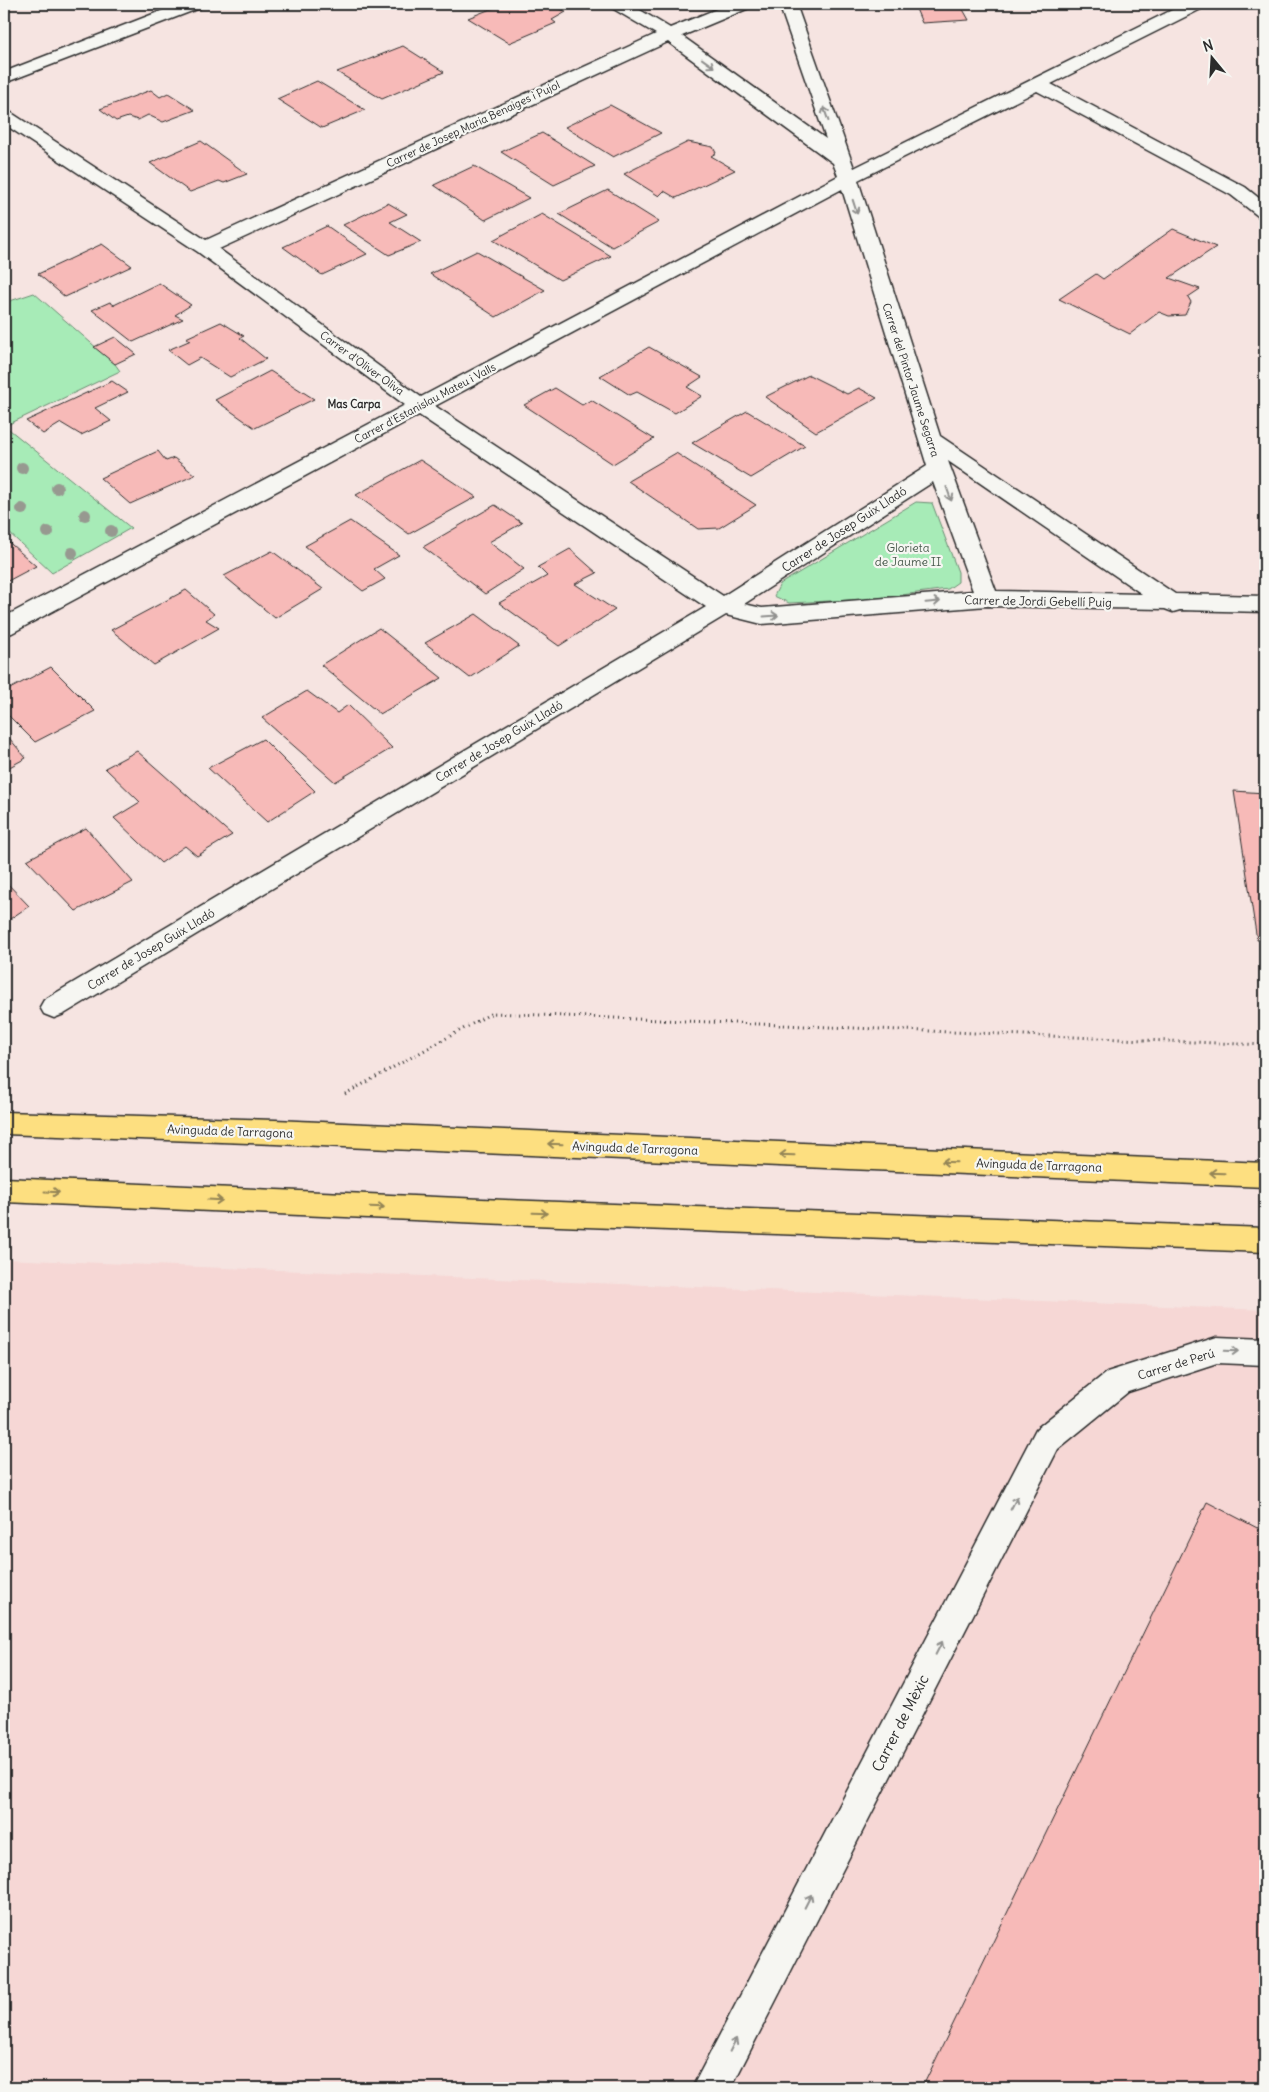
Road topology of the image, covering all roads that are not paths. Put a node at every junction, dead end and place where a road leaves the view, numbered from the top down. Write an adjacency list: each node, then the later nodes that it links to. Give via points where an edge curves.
1 (194, 4): 7 (street)
2 (618, 4): 6 (street)
3 (743, 4): 6 (street, Carrer de Josep Maria Benaiges i Pujol)
4 (788, 4): 10 (street, Carrer del Pintor Jaume Segarra, one-way to 4)
5 (1197, 4): 8 (street, Carrer d'Estanislau Mateu i Valls)
6 (669, 35): 10 (street, one-way to 10); 12 (street, Carrer de Josep Maria Benaiges i Pujol)
7 (4, 78)
8 (1037, 84): 10 (street, Carrer d'Estanislau Mateu i Valls); 11 (street, via 1238,191)
9 (4, 116): 12 (street, Carrer d'Oliver Oliva)
10 (844, 169): 13 (street, Carrer d'Estanislau Mateu i Valls); 14 (street, Carrer del Pintor Jaume Segarra, one-way to 14)
11 (1265, 212)
12 (205, 248): 13 (street, Carrer d'Oliver Oliva)
13 (420, 406): 19 (street, Carrer d'Oliver Oliva); 20 (street, Carrer d'Estanislau Mateu i Valls)
14 (930, 439): 15 (street, Carrer del Pintor Jaume Segarra); 17 (street)
15 (939, 468): 16 (street, Carrer del Pintor Jaume Segarra, one-way to 16); 19 (street, Carrer de Josep Guix Lladó)
16 (987, 598): 17 (street, Carrer de Jordi Gebellí Puig); 19 (street, Carrer de Jordi Gebellí Puig, one-way to 16, via 762,616)
17 (1173, 604): 18 (street, Carrer de Jordi Gebellí Puig)
18 (1265, 604)
19 (723, 607): 21 (street, Carrer de Josep Guix Lladó)
20 (4, 627)
21 (54, 1007)
22 (4, 1123): 23 (main road, Avinguda de Tarragona, one-way to 22)
23 (1265, 1175)
24 (4, 1190): 25 (main road, one-way to 25)
25 (1265, 1240)
26 (1265, 1352): 27 (street, Carrer de Perú, one-way to 26, via 1217,1350)
27 (1118, 1382): 28 (street, Carrer de Mèxic, one-way to 27, via 1048,1439)
28 (711, 2088)

